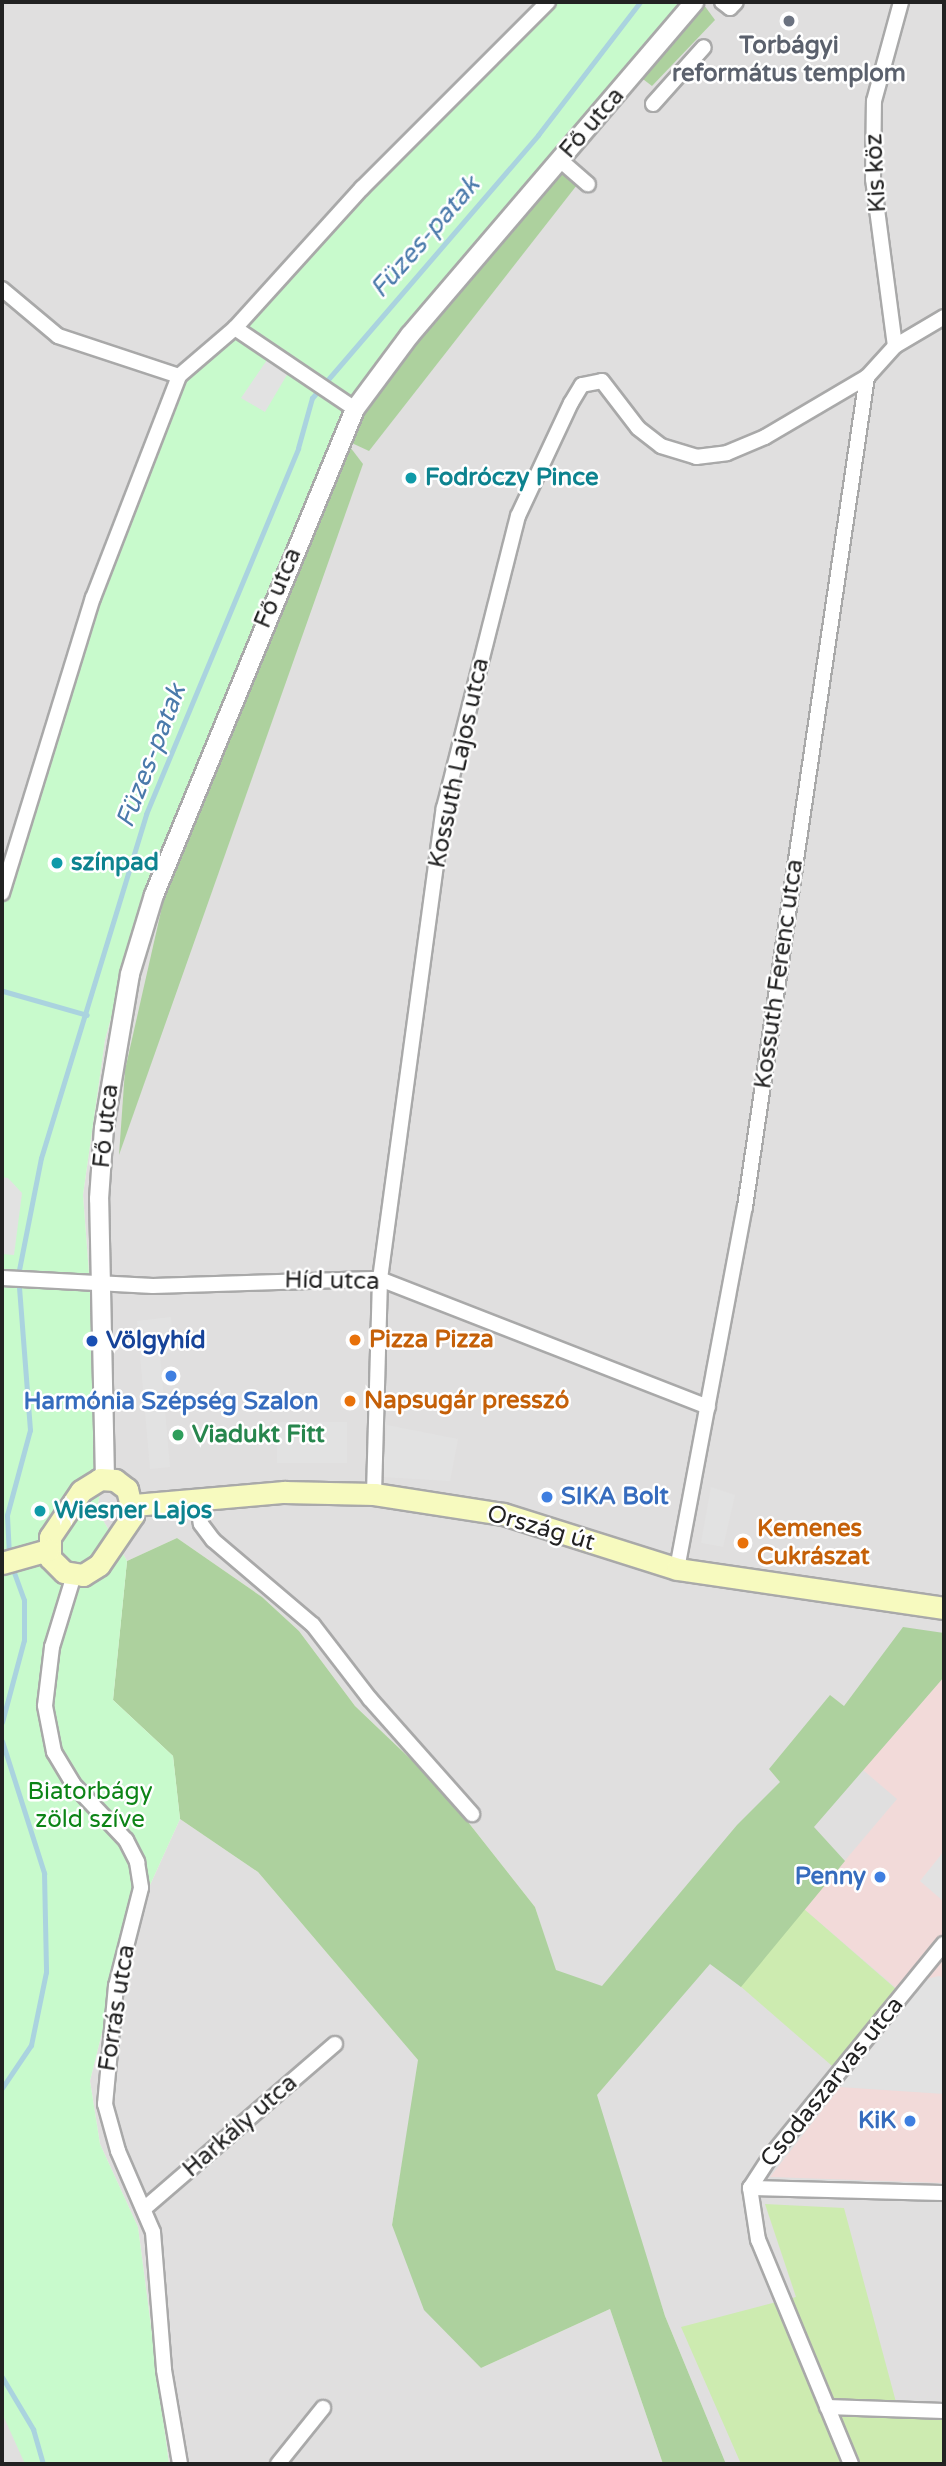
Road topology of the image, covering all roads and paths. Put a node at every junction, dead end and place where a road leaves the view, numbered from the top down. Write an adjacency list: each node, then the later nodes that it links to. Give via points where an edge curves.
1 (548, 2): 12 (street, via 362,188)
2 (694, 2): 8 (street, Fő utca)
3 (722, 2): 4 (street, via 730,8)
4 (736, 2)
5 (901, 2): 13 (street, Kis köz, via 874,101 873,127 873,179)
6 (704, 47): 7 (street)
7 (653, 104)
8 (560, 160): 9 (street); 16 (street, Fő utca, via 410,335)
9 (588, 184)
10 (2, 289): 14 (street, via 58,336)
11 (944, 317): 13 (street)
12 (235, 328): 14 (street); 16 (street)
13 (895, 346): 15 (street)
14 (179, 376): 17 (street, via 93,598)
15 (867, 377): 19 (street, Kossuth Lajos utca, via 765,437 727,453 696,457 661,446 638,428 602,381 592,380 576,393 518,516 447,794); 21 (street, Kossuth Ferenc utca, via 745,1207)
16 (355, 409): 20 (street, Fő utca, via 154,895 130,974 104,1128)
17 (2, 893)
18 (4, 1279): 20 (street)
19 (380, 1279): 20 (street, Híd utca); 21 (street, Híd utca); 23 (street, Kossuth Lajos utca)
20 (100, 1284): 22 (street, Fő utca)
21 (708, 1407): 28 (street, Kossuth Ferenc utca)
22 (105, 1479): 25 (main road, via 127,1489); 26 (main road, via 81,1491 52,1532)
23 (374, 1493): 24 (main road, Ország út, via 284,1492); 28 (main road, Ország út, via 503,1514)
24 (197, 1500): 25 (main road, Ország út); 31 (street, via 201,1524 213,1540 313,1625 370,1699)
25 (134, 1506): 29 (main road, via 130,1521 99,1565)
26 (48, 1550): 27 (main road); 29 (main road, via 55,1565)
27 (10, 1560)
28 (677, 1569): 30 (main road, Ország út)
29 (74, 1575): 37 (street, Forrás utca, via 52,1647 45,1706 54,1752 73,1784 126,1839 137,1862 141,1888 116,1986 105,2104 118,2151)
30 (944, 1605)
31 (472, 1814)
32 (944, 1944): 33 (street, Csodaszarvas utca)
33 (938, 1961): 35 (street, Csodaszarvas utca, via 786,2137)
34 (335, 2043): 37 (street, Harkály utca)
35 (750, 2188): 36 (street); 38 (street, Csodaszarvas utca, via 758,2240)
36 (944, 2193)
37 (145, 2208): 41 (street, Forrás utca, via 153,2232 164,2370)
38 (827, 2407): 40 (street); 43 (street, Csodaszarvas utca)
39 (323, 2408): 42 (street)
40 (944, 2411)
41 (180, 2464)
42 (278, 2464)
43 (851, 2464)

